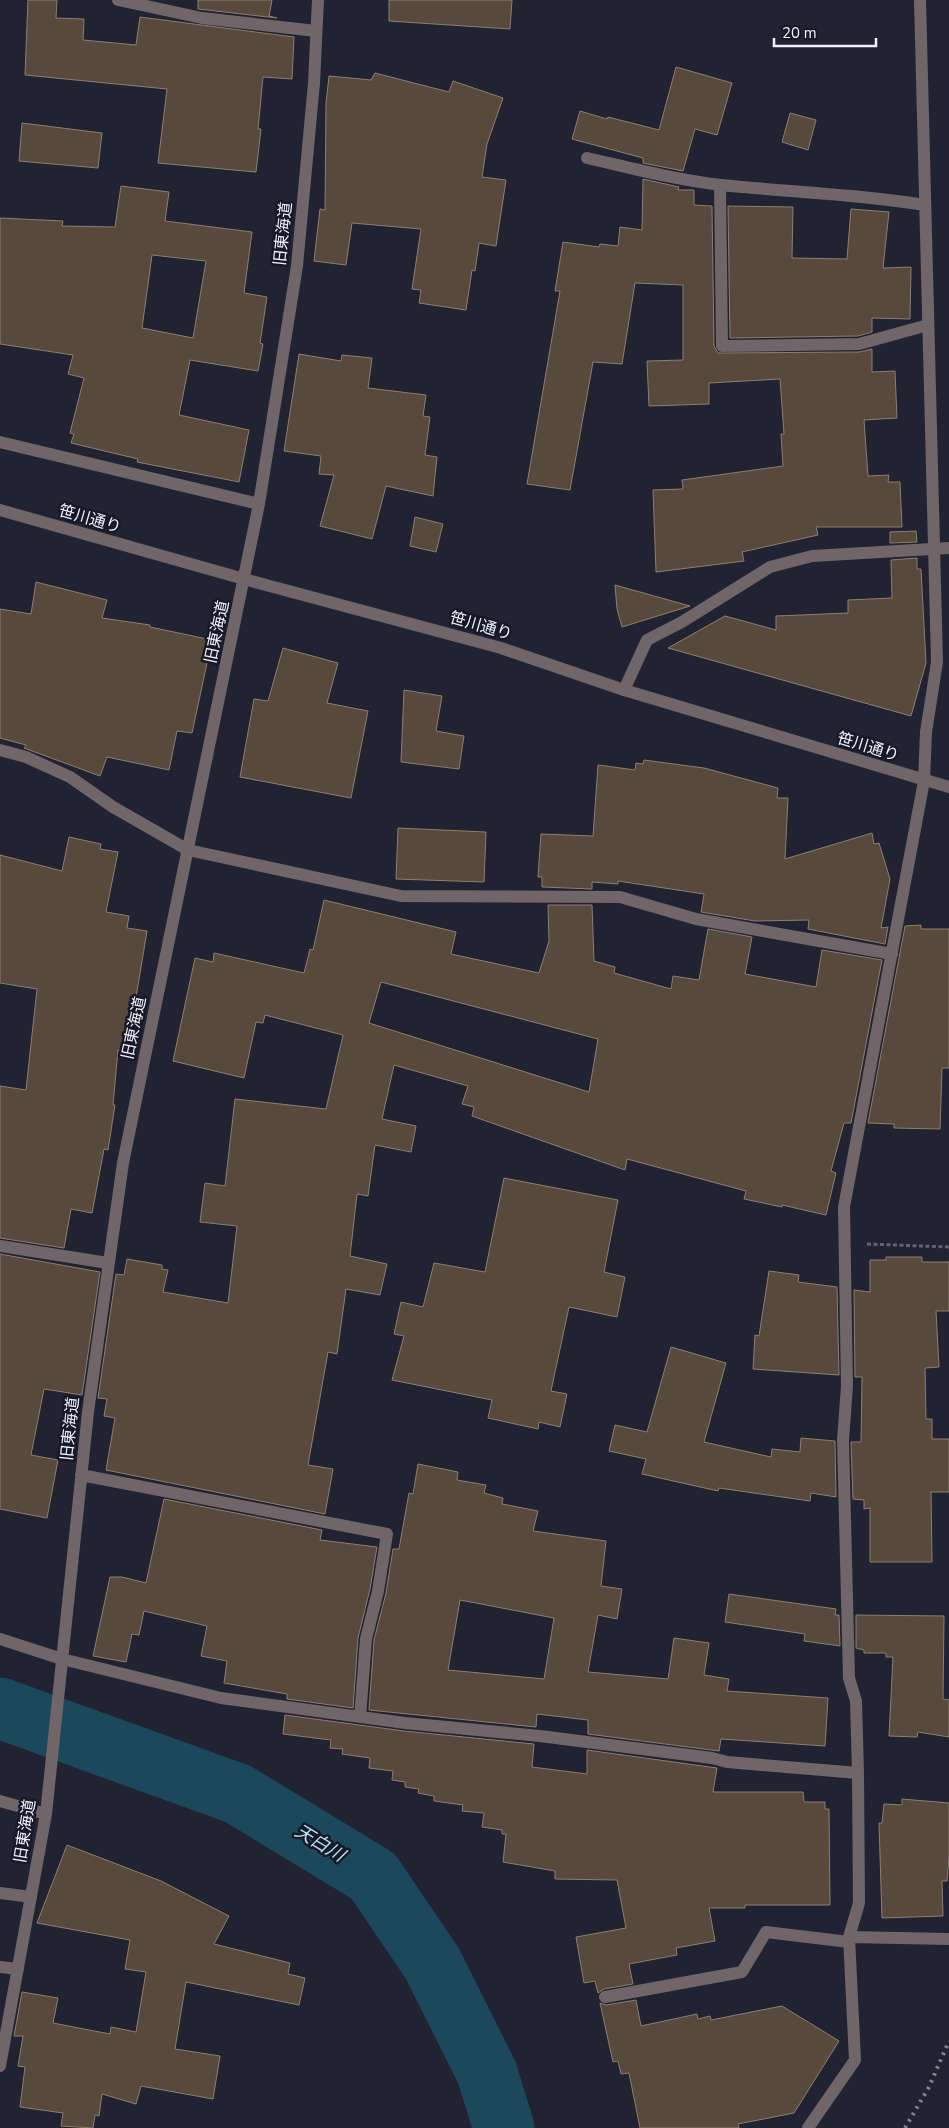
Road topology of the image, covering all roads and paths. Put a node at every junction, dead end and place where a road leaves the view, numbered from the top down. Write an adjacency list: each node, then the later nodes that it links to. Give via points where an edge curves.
1 (118, 0): 4 (street, via 202,18)
2 (318, 0): 4 (street, 旧東海道)
3 (920, 0): 7 (street)
4 (316, 30): 10 (street, 旧東海道, via 297,266)
5 (587, 158): 6 (street, via 676,179)
6 (720, 185): 7 (street); 8 (street, via 722,346 859,344)
7 (925, 205): 8 (street)
8 (928, 325): 13 (street)
9 (0, 442): 10 (street)
10 (259, 504): 14 (street, 旧東海道)
11 (0, 510): 14 (street, 笹川通り)
12 (949, 548): 13 (street)
13 (933, 549): 15 (street, via 812,556 770,566 682,622 647,640); 17 (street, via 937,662 926,732)
14 (244, 579): 15 (street, 笹川通り, via 501,648); 19 (street, 旧東海道)
15 (624, 690): 17 (street, 笹川通り)
16 (0, 750): 19 (street, via 70,776 113,807)
17 (924, 781): 18 (street, 笹川通り); 20 (street)
18 (949, 787)
19 (188, 850): 20 (street, via 400,896 620,897 696,919); 24 (street, 旧東海道, via 122,1163)
20 (892, 954): 21 (street, via 844,1207)
21 (843, 1244): 23 (path); 29 (street, via 846,1386 843,1440 849,1678 856,1701)
22 (0, 1246): 24 (street)
23 (949, 1247)
24 (108, 1263): 25 (street, 旧東海道)
25 (81, 1475): 27 (street, 旧東海道); 28 (street, via 387,1534 366,1639)
26 (0, 1639): 27 (street)
27 (62, 1660): 28 (street, via 221,1698); 31 (street, 旧東海道)
28 (360, 1717): 29 (street, via 549,1737 727,1762)
29 (858, 1773): 35 (street, via 859,1903)
30 (0, 1801): 31 (street)
31 (46, 1808): 33 (street, 旧東海道)
32 (0, 1892): 33 (street)
33 (31, 1897): 37 (street, 旧東海道)
34 (949, 1939): 35 (street)
35 (849, 1940): 38 (street, via 766,1932 742,1972); 40 (street, via 855,2060)
36 (0, 1967): 37 (street)
37 (18, 1969): 39 (street, 旧東海道)
38 (605, 1997)
39 (0, 2066)
40 (808, 2128)

